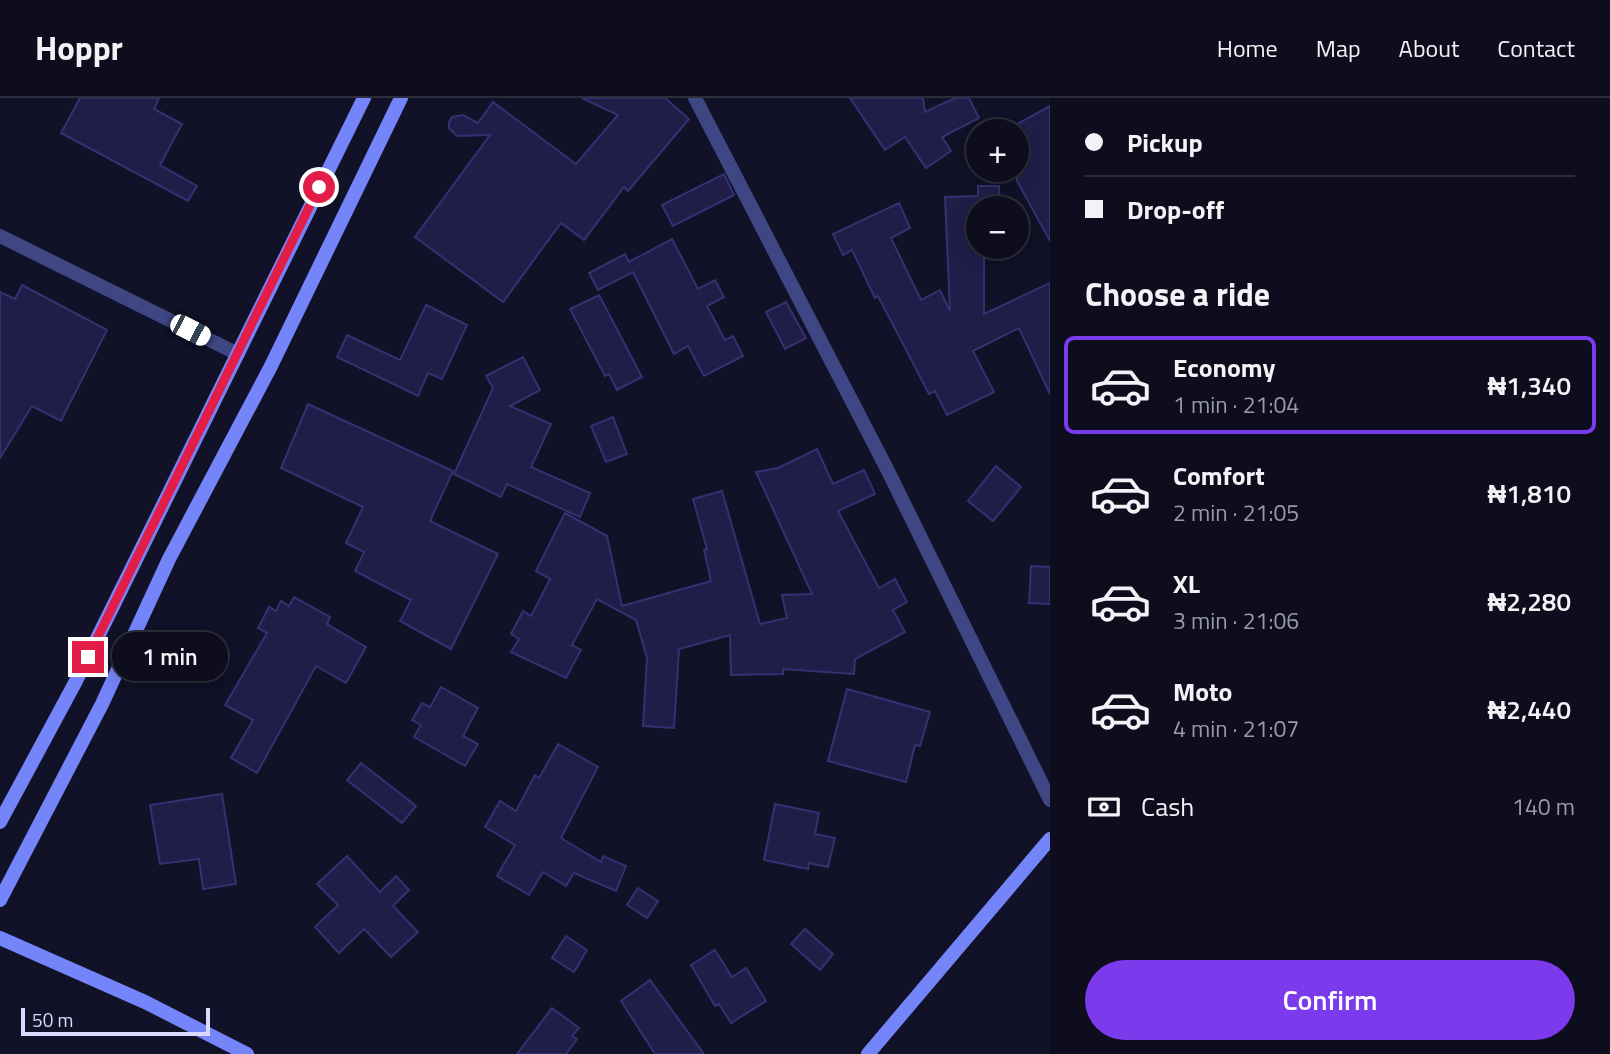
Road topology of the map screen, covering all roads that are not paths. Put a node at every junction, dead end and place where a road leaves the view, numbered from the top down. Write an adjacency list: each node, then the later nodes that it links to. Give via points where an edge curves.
1 (364, 98): 5 (main road)
2 (401, 98): 9 (main road, via 271,366 169,559 102,704)
3 (695, 98): 6 (street, via 887,469)
4 (0, 236): 5 (street)
5 (238, 354): 7 (main road, via 76,681)
6 (1050, 800)
7 (0, 822)
8 (1050, 839): 12 (main road)
9 (0, 900)
10 (0, 938): 11 (main road, via 145,1002)
11 (247, 1054)
12 (868, 1054)

